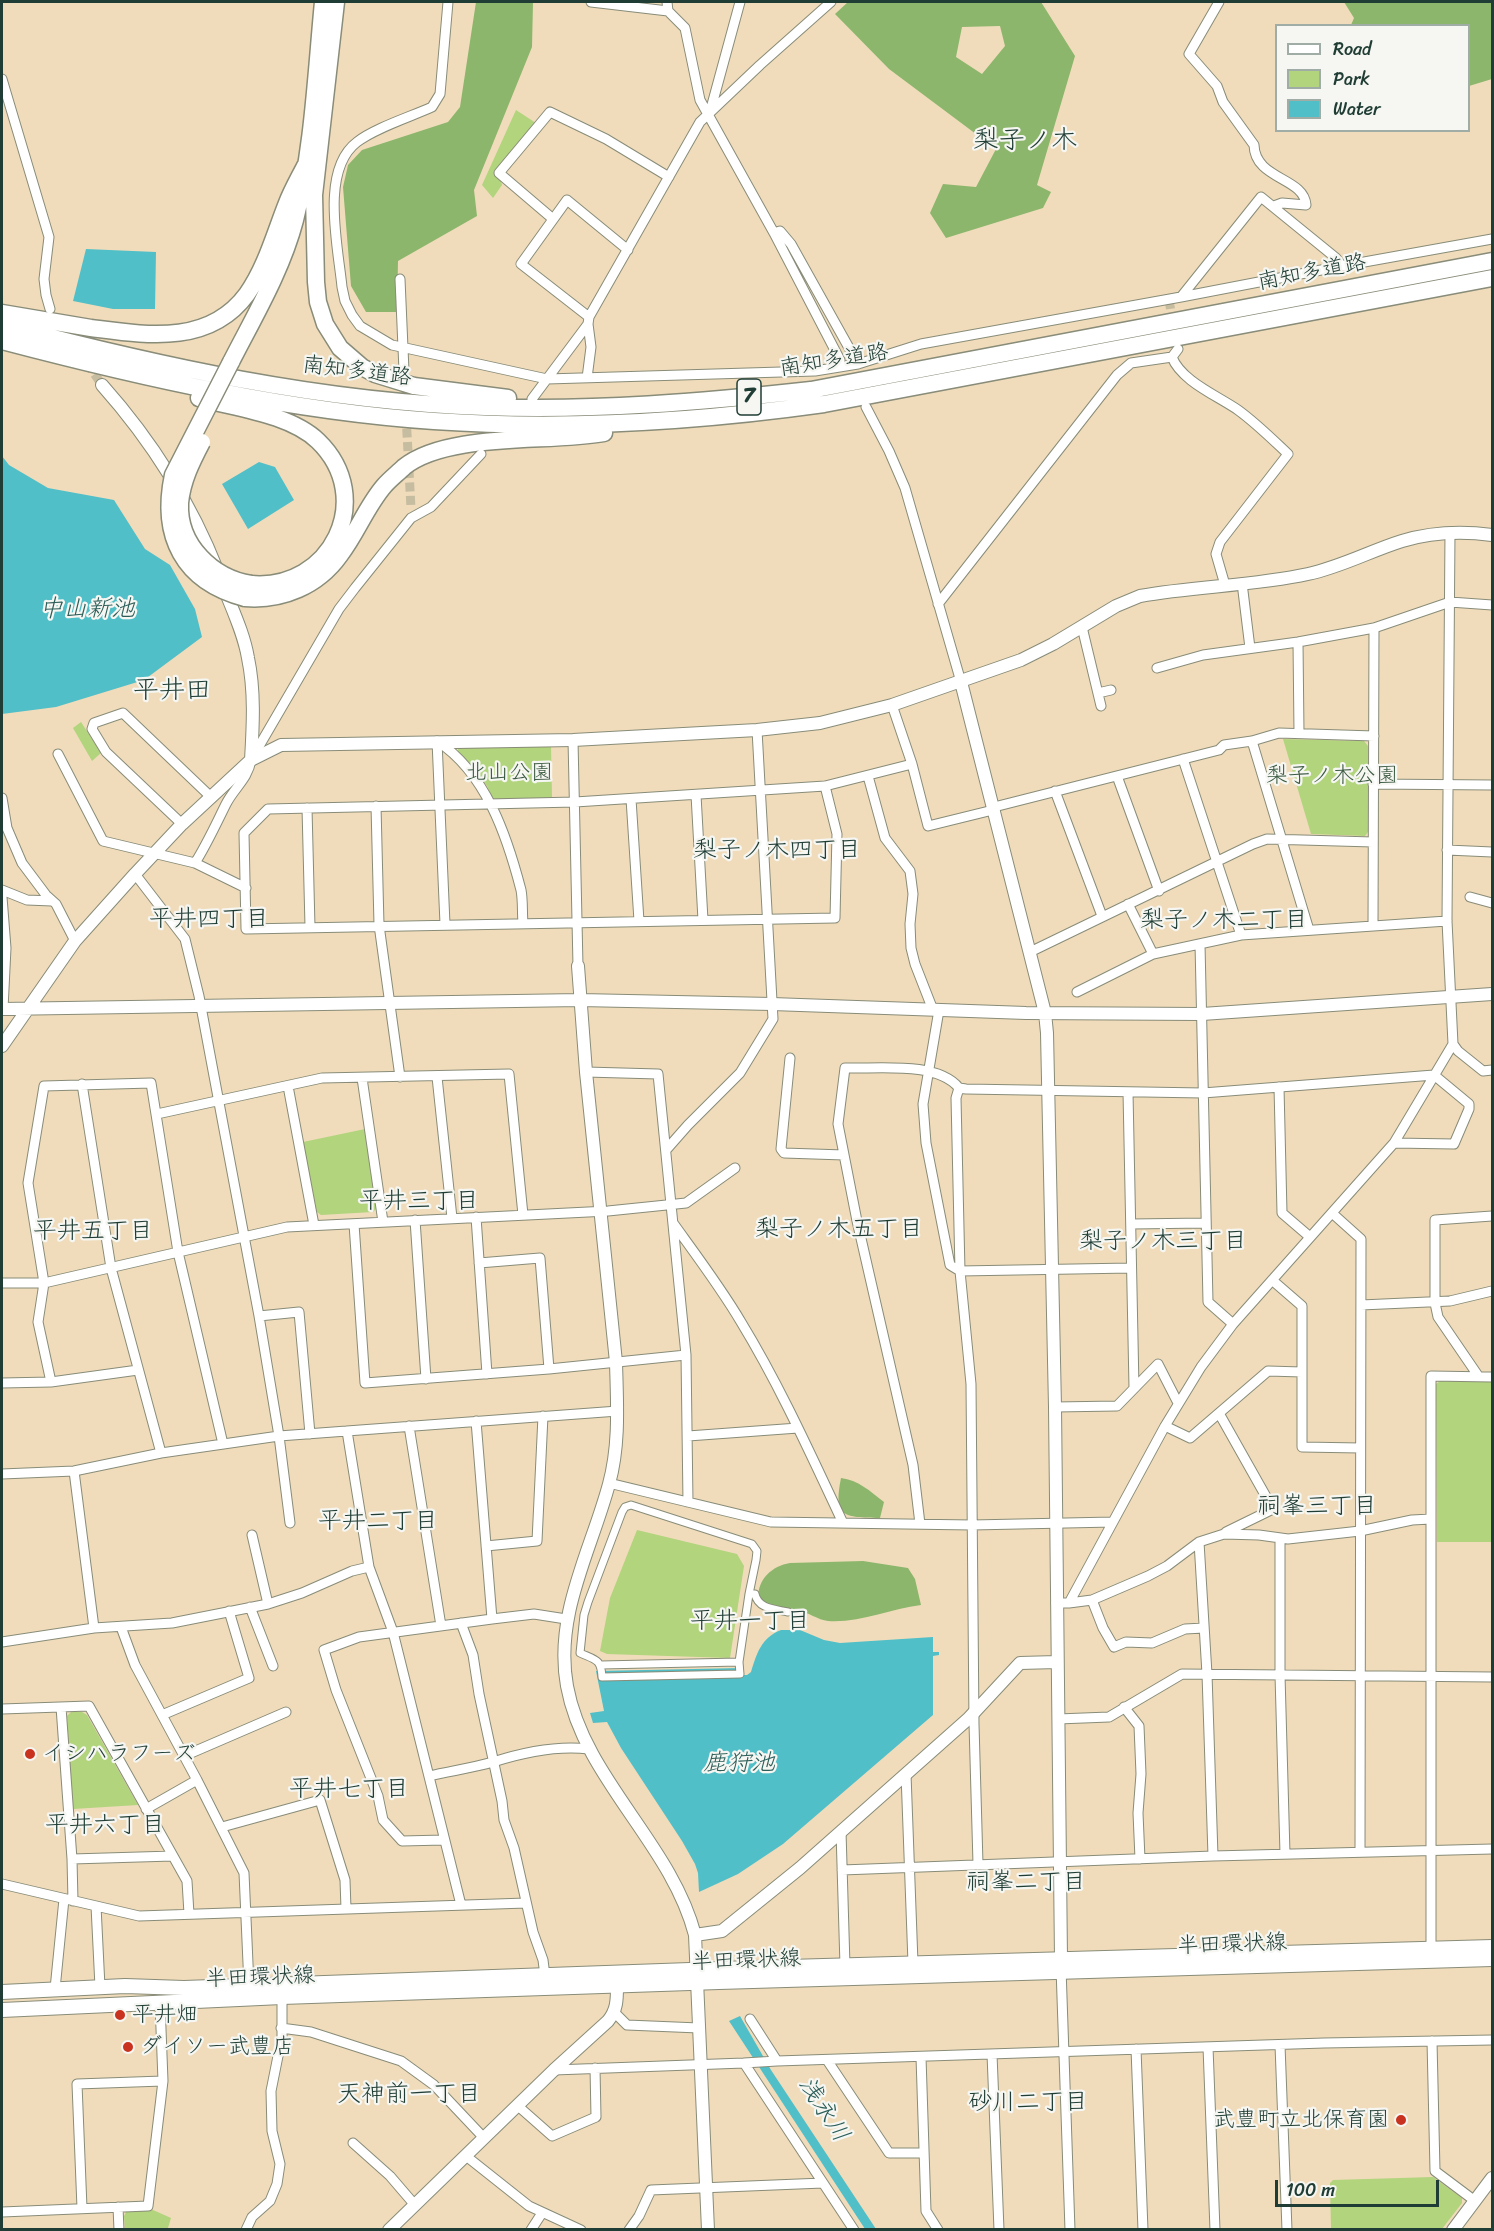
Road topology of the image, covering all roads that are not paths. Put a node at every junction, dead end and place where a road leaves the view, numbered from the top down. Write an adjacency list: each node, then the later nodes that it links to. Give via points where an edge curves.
1 (322, 2): 11 (highway)
2 (336, 2): 13 (highway)
3 (448, 2): 29 (street, via 441,94 432,107 363,138 350,148 336,174 333,192 345,301 360,326)
4 (591, 2): 8 (street)
5 (740, 2): 10 (street)
6 (831, 2): 10 (street)
7 (1219, 2): 14 (street, via 1189,54 1216,86 1254,145 1262,167 1306,198 1306,205)
8 (668, 6): 10 (street, via 685,28 700,100)
9 (2, 79): 24 (street, via 49,237 44,279)
10 (709, 114): 12 (street, via 700,122); 16 (street)
11 (305, 166): 25 (highway, via 252,285 240,302 217,321 189,332 154,335); 31 (highway, via 291,234)
12 (669, 177): 15 (street, via 606,139 550,112 499,173); 18 (street)
13 (314, 195): 31 (highway, via 285,276); 38 (highway, via 316,282 325,324 340,348 362,367 414,386 467,394 516,398 655,397)
14 (1274, 206): 20 (street); 23 (street, via 1261,197)
15 (553, 219): 18 (street, via 567,200); 26 (street, via 521,264)
16 (774, 233): 30 (street); 32 (street, via 780,231 791,244)
17 (1492, 239): 20 (street)
18 (628, 250): 26 (street)
19 (1492, 261): 38 (highway, 南知多道路 / 7, via 811,390)
20 (1342, 266): 23 (street)
21 (1492, 278): 40 (highway, 南知多道路 / 7, via 824,404)
22 (400, 279): 29 (street)
23 (1182, 297): 32 (street, via 921,344)
24 (50, 309)
25 (2, 313)
26 (588, 320): 34 (street, via 591,347); 35 (street)
27 (2, 325): 38 (highway, 南知多道路 / 7, via 198,372 336,394 483,407)
28 (2, 344): 40 (highway, 南知多道路 / 7, via 261,399 434,421 590,424); 46 (highway, via 19,354 275,418 319,442 331,456 343,484 344,510 338,537 315,567 298,577)
29 (404, 348): 33 (street); 35 (street)
30 (840, 360)
31 (236, 364): 46 (highway, bridge, via 192,460 180,511 185,533 206,564)
32 (858, 364): 34 (street, via 776,374)
33 (404, 371)
34 (586, 378): 35 (street)
35 (547, 379): 37 (street)
36 (102, 385): 68 (street, via 138,428 192,512 211,554 248,657)
37 (532, 399)
38 (681, 403)
39 (866, 407): 48 (street, via 905,488)
40 (694, 418): 46 (highway, via 599,434 468,444 422,455 385,484 328,569 282,596 264,599)
41 (481, 454): 68 (street, via 431,507 411,513 339,609)
42 (1450, 532): 43 (street); 44 (street, via 1403,541 1329,569); 47 (street)
43 (1492, 535)
44 (1242, 583): 45 (street); 53 (street)
45 (1225, 585): 48 (street, via 1216,554 1220,542 1288,454 1239,411 1175,365 1175,353 1131,363 1117,375); 50 (street, via 1140,596)
46 (248, 591)
47 (1450, 602): 49 (street); 51 (street); 73 (street)
48 (938, 604): 55 (street)
49 (1492, 605)
50 (1082, 627): 55 (street, via 1021,660); 57 (street)
51 (1374, 628): 52 (street); 62 (street)
52 (1298, 642): 53 (street); 61 (street)
53 (1250, 648): 54 (street, via 1203,655)
54 (1157, 669)
55 (962, 682): 58 (street); 87 (street)
56 (1110, 690): 57 (street)
57 (1098, 693): 59 (street)
58 (892, 705): 60 (street, via 820,723); 69 (street)
59 (1101, 706)
60 (757, 730): 63 (street); 76 (street)
61 (1299, 733): 62 (street); 65 (street, via 1279,733)
62 (1374, 736): 72 (street)
63 (573, 740): 64 (street); 82 (street)
64 (437, 741): 68 (street, via 281,745); 83 (street, via 471,773); 84 (street)
65 (1252, 741): 67 (street); 89 (street)
66 (58, 754): 93 (street, via 103,842)
67 (1183, 759): 71 (street); 95 (street)
68 (251, 760): 80 (street); 94 (street, via 247,775 227,802)
69 (912, 764): 70 (street); 87 (street, via 928,826)
70 (868, 776): 75 (street); 132 (street, via 885,838 910,871 912,948)
71 (1117, 776): 77 (street); 99 (street)
72 (1373, 784): 73 (street); 90 (street)
73 (1449, 785): 74 (street); 91 (street)
74 (1492, 785)
75 (825, 786): 76 (street); 107 (street, via 837,834 835,918)
76 (760, 790): 78 (street); 107 (street)
77 (1055, 791): 87 (street); 105 (street)
78 (696, 795): 81 (street); 106 (street)
79 (2, 798): 102 (street, via 7,828 22,863)
80 (212, 798): 88 (street); 88 (street, via 123,713 94,723 92,729 106,752)
81 (631, 799): 82 (street); 108 (street)
82 (575, 802): 83 (street); 110 (street)
83 (490, 804): 84 (street); 111 (street, via 510,851 521,891)
84 (440, 805): 85 (street); 112 (street)
85 (376, 807): 86 (street); 113 (street)
86 (307, 808): 97 (street, via 268,808 244,833); 115 (street)
87 (993, 810): 120 (street)
88 (182, 824): 93 (street)
89 (1281, 839): 90 (street); 95 (street, via 1252,844); 116 (street)
90 (1373, 842): 114 (street)
91 (1447, 850): 92 (street); 109 (street)
92 (1492, 852)
93 (155, 853): 94 (street); 96 (street)
94 (195, 863): 97 (street)
95 (1216, 863): 99 (street); 117 (street)
96 (135, 874): 118 (street); 129 (street, via 185,939)
97 (246, 888): 115 (street, via 246,928)
98 (2, 890): 102 (street, via 27,900)
99 (1159, 891): 104 (street)
100 (2, 897): 131 (street, via 6,948)
101 (1470, 897): 103 (street)
102 (52, 901): 118 (street)
103 (1492, 903)
104 (1128, 904): 105 (street); 121 (street)
105 (1102, 916): 120 (street)
106 (703, 920): 107 (street); 108 (street)
107 (768, 920): 128 (street)
108 (639, 921): 110 (street)
109 (1447, 921): 114 (street); 125 (street)
110 (577, 922): 111 (street); 122 (street)
111 (523, 923): 112 (street)
112 (445, 924): 113 (street)
113 (378, 925): 115 (street); 127 (street)
114 (1373, 925): 116 (street)
115 (310, 927)
116 (1309, 930): 117 (street)
117 (1240, 935): 119 (street)
118 (75, 940): 130 (street)
119 (1200, 944): 121 (street); 134 (street)
120 (1030, 952): 133 (street)
121 (1153, 954): 123 (street)
122 (578, 966): 126 (street)
123 (1077, 992)
124 (1492, 994): 125 (street)
125 (1450, 997): 134 (street); 135 (street)
126 (580, 1000): 127 (street); 128 (street); 140 (street)
127 (388, 1003): 129 (street); 142 (street)
128 (772, 1004): 132 (street); 155 (street, via 770,1026 740,1073)
129 (201, 1005): 130 (street); 152 (street)
130 (29, 1008): 131 (street); 136 (street)
131 (2, 1009)
132 (936, 1010): 133 (street); 138 (street)
133 (1045, 1013): 134 (street); 149 (street)
134 (1202, 1014): 151 (street)
135 (1453, 1044): 139 (street, via 1483,1071); 141 (street)
136 (2, 1046)
137 (790, 1058): 156 (street, via 781,1149 784,1153)
138 (928, 1070): 148 (street); 156 (street, via 845,1068 838,1124); 179 (street, via 923,1104 926,1143 950,1265)
139 (1492, 1070)
140 (586, 1072): 155 (street, via 658,1074); 159 (street)
141 (1434, 1075): 147 (street); 154 (street); 154 (street, via 1469,1104 1454,1144)
142 (400, 1077): 143 (street); 144 (street)
143 (437, 1077): 161 (street, via 509,1074); 164 (street)
144 (362, 1078): 146 (street, via 322,1078); 166 (street)
145 (82, 1084): 153 (street, via 151,1083); 176 (street); 181 (street, via 44,1086 37,1121 28,1183)
146 (288, 1086): 152 (street); 171 (street)
147 (1279, 1086): 151 (street); 173 (street, via 1282,1213)
148 (959, 1088): 149 (street); 179 (street, via 956,1098)
149 (1049, 1090): 150 (street); 178 (street)
150 (1128, 1092): 151 (street); 170 (street)
151 (1203, 1093): 168 (street)
152 (219, 1100): 153 (street); 172 (street)
153 (157, 1114): 174 (street)
154 (1394, 1143): 160 (street)
155 (666, 1150): 158 (street)
156 (844, 1155): 224 (street, via 913,1465)
157 (735, 1168): 158 (street, via 686,1203)
158 (671, 1204): 159 (street); 167 (street)
159 (601, 1211): 161 (street); 189 (street)
160 (1332, 1213): 173 (street); 185 (street, via 1361,1239)
161 (523, 1215): 163 (street)
162 (1492, 1216): 184 (street, via 1435,1220)
163 (476, 1217): 164 (street); 175 (street)
164 (452, 1218): 165 (street)
165 (414, 1220): 166 (street); 196 (street)
166 (383, 1222): 169 (street)
167 (673, 1223): 188 (street); 208 (street, via 739,1319)
168 (1205, 1223): 170 (street); 187 (street, via 1208,1302)
169 (354, 1224): 171 (street); 196 (street, via 365,1383)
170 (1131, 1224): 177 (street)
171 (314, 1225): 172 (street)
172 (245, 1236): 174 (street); 186 (street)
173 (1310, 1237): 180 (street)
174 (178, 1252): 176 (street); 213 (street)
175 (479, 1263): 191 (street, via 540,1258); 193 (street)
176 (111, 1268): 181 (street); 190 (street)
177 (1131, 1268): 178 (street); 199 (street)
178 (1052, 1270): 179 (street); 201 (street)
179 (960, 1271): 226 (street, via 971,1384)
180 (1272, 1280): 187 (street); 192 (street, via 1302,1306)
181 (44, 1282): 182 (street); 197 (street, via 38,1322)
182 (2, 1283)
183 (1492, 1291): 184 (street)
184 (1436, 1303): 185 (street); 194 (street, via 1438,1317)
185 (1361, 1305): 214 (street)
186 (259, 1316): 210 (street, via 299,1312); 211 (street)
187 (1233, 1324): 200 (street)
188 (686, 1355): 189 (street); 212 (street)
189 (616, 1362): 191 (street); 202 (street)
190 (138, 1370): 197 (street); 215 (street)
191 (549, 1370): 193 (street)
192 (1302, 1372): 203 (street, via 1268,1371); 214 (street, via 1302,1447)
193 (487, 1374): 196 (street)
194 (1479, 1377): 195 (street); 220 (street, via 1431,1376)
195 (1492, 1377)
196 (426, 1379)
197 (51, 1382): 198 (street)
198 (2, 1383)
199 (1134, 1388): 200 (street, via 1158,1364); 201 (street, via 1117,1406)
200 (1178, 1403): 207 (street)
201 (1054, 1407): 225 (street)
202 (618, 1411): 204 (street); 218 (street)
203 (1220, 1414): 207 (street, via 1190,1438); 228 (street, via 1273,1509)
204 (543, 1416): 205 (street); 232 (street, via 537,1541)
205 (476, 1421): 206 (street); 232 (street)
206 (410, 1426): 209 (street); 244 (street)
207 (1166, 1426): 221 (street)
208 (798, 1428): 212 (street); 223 (street)
209 (347, 1431): 210 (street); 233 (street)
210 (310, 1434): 211 (street)
211 (279, 1436): 213 (street); 222 (street)
212 (688, 1436): 219 (street)
213 (223, 1444): 215 (street)
214 (1360, 1448): 227 (street)
215 (161, 1453): 216 (street)
216 (74, 1471): 217 (street); 246 (street)
217 (2, 1474)
218 (609, 1483): 219 (street); 242 (street)
219 (688, 1502): 223 (street, via 771,1522)
220 (1431, 1519): 227 (street); 263 (street)
221 (1113, 1522): 225 (street); 236 (street)
222 (290, 1523)
223 (843, 1523): 224 (street)
224 (920, 1524): 226 (street)
225 (1056, 1524): 226 (street); 236 (street)
226 (972, 1526): 269 (street)
227 (1360, 1531): 230 (street); 261 (street)
228 (1224, 1533): 230 (street); 231 (street)
229 (252, 1535): 237 (street)
230 (1280, 1539): 260 (street)
231 (1199, 1542): 235 (street, via 1167,1566); 247 (street)
232 (486, 1546): 241 (street)
233 (369, 1567): 237 (street); 248 (street)
234 (749, 1594): 240 (street, via 755,1594 763,1606); 250 (street, via 757,1551 752,1544 628,1506 622,1512 588,1602); 252 (street)
235 (1092, 1600): 236 (street); 247 (street, via 1114,1647 1125,1642 1152,1643 1185,1629)
236 (1063, 1603): 253 (street)
237 (268, 1604): 238 (street)
238 (250, 1607): 239 (street); 257 (street)
239 (229, 1611): 245 (street, via 172,1623); 270 (street, via 249,1678)
240 (788, 1612)
241 (492, 1619): 242 (street, via 534,1614); 243 (street)
242 (566, 1619): 272 (street, via 567,1684)
243 (461, 1623): 244 (street); 274 (street, via 473,1655)
244 (441, 1626): 248 (street)
245 (121, 1627): 246 (street); 270 (street, via 130,1656)
246 (94, 1628): 251 (street)
247 (1204, 1628): 258 (street)
248 (393, 1632): 276 (street); 281 (street, via 359,1637 324,1650 378,1796 383,1820 402,1841)
249 (573, 1636): 250 (street)
250 (581, 1636): 256 (street, via 580,1653)
251 (2, 1642)
252 (740, 1662): 254 (street); 259 (street, via 740,1674)
253 (1057, 1662): 269 (street, via 1020,1663); 271 (street)
254 (693, 1663): 255 (street); 259 (street)
255 (648, 1664): 256 (street); 262 (street)
256 (601, 1665): 262 (street, via 602,1677)
257 (273, 1666)
258 (1207, 1674): 260 (street); 266 (street, via 1182,1674); 287 (street)
259 (694, 1675): 262 (street)
260 (1280, 1675): 261 (street); 285 (street)
261 (1359, 1675): 263 (street); 283 (street)
262 (648, 1676)
263 (1430, 1676): 264 (street); 284 (street)
264 (1492, 1677)
265 (60, 1707): 267 (street); 278 (street, via 89,1706); 288 (street)
266 (1124, 1707): 271 (street, via 1109,1717); 289 (street, via 1139,1726)
267 (2, 1709)
268 (286, 1712): 273 (street)
269 (974, 1712): 275 (street); 291 (street)
270 (162, 1715): 273 (street)
271 (1058, 1719): 290 (street)
272 (589, 1749): 274 (street, via 555,1748); 302 (street, via 663,1861 689,1912)
273 (184, 1756): 277 (street)
274 (494, 1761): 276 (street); 296 (street, via 504,1820)
275 (906, 1774): 280 (street); 292 (street)
276 (429, 1776): 281 (street)
277 (197, 1780): 278 (street); 279 (street)
278 (146, 1809): 286 (street)
279 (222, 1827): 299 (street, via 320,1800 345,1880); 300 (street, via 244,1873)
280 (841, 1831): 293 (street); 302 (street, via 722,1931)
281 (444, 1840): 297 (street)
282 (1492, 1849): 284 (street)
283 (1360, 1851): 284 (street); 285 (street)
284 (1430, 1851): 304 (street)
285 (1285, 1854): 287 (street)
286 (173, 1856): 288 (street); 301 (street, via 187,1881)
287 (1213, 1856): 289 (street)
288 (72, 1859): 295 (street)
289 (1140, 1859): 290 (street)
290 (1059, 1862): 291 (street); 307 (street)
291 (978, 1864): 292 (street)
292 (911, 1867): 293 (street); 306 (street)
293 (842, 1870): 308 (street)
294 (2, 1884): 295 (street)
295 (69, 1900): 298 (street); 314 (street)
296 (526, 1902): 297 (street); 309 (street)
297 (460, 1905): 299 (street)
298 (96, 1906): 301 (street, via 139,1916); 313 (street)
299 (346, 1908): 300 (street)
300 (246, 1913): 301 (street); 311 (street)
301 (189, 1914)
302 (695, 1935): 310 (street)
303 (1492, 1947): 304 (main road, 半田環状線)
304 (1431, 1948): 307 (main road, 半田環状線)
305 (1492, 1959): 307 (main road, 半田環状線)
306 (913, 1963): 307 (main road, 半田環状線); 308 (main road, 半田環状線)
307 (1061, 1965): 310 (main road, 半田環状線); 328 (street)
308 (845, 1966): 310 (main road, 半田環状線)
309 (544, 1976): 310 (main road, 半田環状線); 311 (main road, 半田環状線)
310 (698, 1976): 312 (main road, 半田環状線); 322 (street)
311 (249, 1986): 313 (main road, 半田環状線)
312 (617, 1986): 316 (main road, 半田環状線); 319 (street)
313 (100, 1987): 314 (main road, 半田環状線)
314 (55, 1989): 315 (main road, 半田環状線)
315 (2, 1992)
316 (282, 1997): 317 (main road, 半田環状線); 321 (street)
317 (160, 2003): 318 (main road, 半田環状線); 337 (street)
318 (2, 2010)
319 (615, 2013): 322 (street, via 627,2025); 336 (street)
320 (750, 2019): 332 (street)
321 (281, 2028): 339 (street, via 311,2032 401,2061 434,2085); 355 (street, via 271,2091 272,2131 280,2164 277,2184 270,2201 252,2217)
322 (699, 2028): 334 (street)
323 (1492, 2040): 324 (street)
324 (1432, 2041): 325 (street); 348 (street, via 1435,2171)
325 (1280, 2045): 326 (street); 367 (street)
326 (1208, 2047): 327 (street); 366 (street)
327 (1136, 2049): 328 (street); 365 (street)
328 (1064, 2051): 329 (street); 364 (street)
329 (992, 2054): 330 (street); 363 (street)
330 (921, 2057): 331 (street); 343 (street)
331 (827, 2060): 332 (street); 343 (street, via 889,2154)
332 (777, 2061): 333 (street)
333 (744, 2062): 334 (street); 346 (street)
334 (701, 2064): 335 (street); 347 (street)
335 (595, 2068): 336 (street); 338 (street, via 597,2117 552,2136)
336 (554, 2070): 338 (street)
337 (163, 2081): 350 (street, via 148,2206); 351 (street, via 77,2084)
338 (518, 2106): 339 (street)
339 (484, 2138): 344 (street)
340 (354, 2143): 342 (street)
341 (372, 2143): 342 (street)
342 (365, 2152): 349 (street)
343 (924, 2153): 362 (street, via 926,2211)
344 (466, 2156): 349 (street); 353 (street)
345 (1492, 2178): 348 (street)
346 (823, 2183): 347 (street); 361 (street)
347 (707, 2188): 359 (street, via 651,2190); 360 (street)
348 (1475, 2201): 368 (street)
349 (414, 2204): 356 (street)
350 (118, 2207): 351 (street); 354 (street)
351 (82, 2208): 352 (street)
352 (2, 2212)
353 (542, 2213): 357 (street); 358 (street)
354 (119, 2229)
355 (246, 2229)
356 (389, 2229)
357 (531, 2229)
358 (581, 2229)
359 (629, 2229)
360 (708, 2229)
361 (854, 2229)
362 (939, 2229)
363 (999, 2229)
364 (1070, 2229)
365 (1143, 2229)
366 (1215, 2229)
367 (1287, 2229)
368 (1453, 2229)

